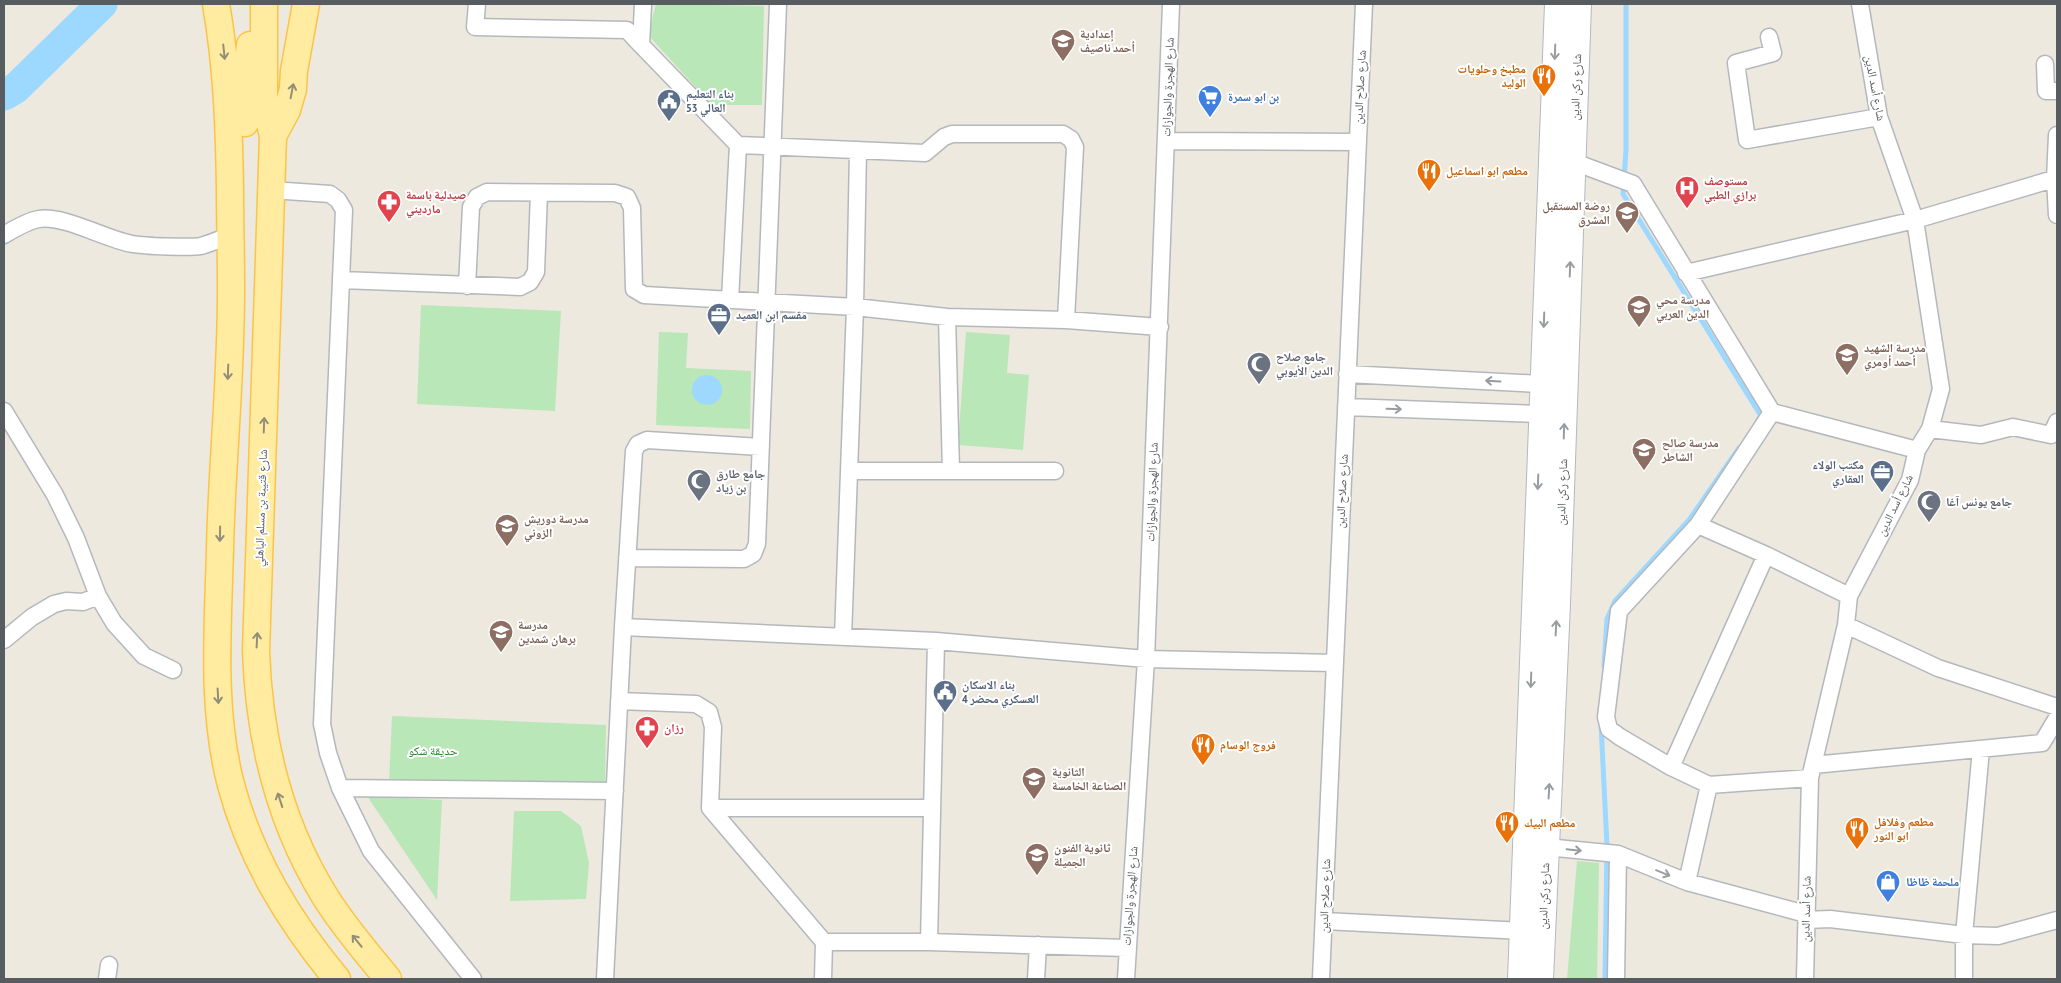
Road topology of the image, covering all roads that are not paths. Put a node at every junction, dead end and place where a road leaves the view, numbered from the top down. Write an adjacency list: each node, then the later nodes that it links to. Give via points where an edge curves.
1 (216, 4): 31 (main road, one-way to 31, via 227,80)
2 (264, 4): 18 (main road, شارع قتيبة بن مسلم الباهلي, via 264,100); 41 (main road, via 248,54 241,274)
3 (306, 4): 18 (main road, one-way to 3, via 287,110 293,89)
4 (477, 4): 13 (street, via 475,27 627,30)
5 (643, 4): 13 (street)
6 (778, 4): 22 (street)
7 (1170, 4): 19 (street, شارع الهجرة والجوازات)
8 (1364, 4): 20 (street, شارع صلاح الدين)
9 (1557, 4): 43 (main road, شارع ركن الدين, one-way to 43)
10 (1579, 4): 24 (main road, شارع ركن الدين)
11 (1860, 4): 16 (street, شارع أسد الدين)
12 (1769, 36): 16 (street, via 1773,53 1736,63 1748,140)
13 (641, 45): 21 (street)
14 (2045, 64): 15 (street, via 2046,91)
15 (2057, 91)
16 (1879, 117): 29 (street, شارع أسد الدين)
17 (2057, 135): 25 (street)
18 (273, 136): 26 (main road, شارع قتيبة بن مسلم الباهلي)
19 (1166, 141): 20 (street); 40 (street, شارع الهجرة والجوازات)
20 (1357, 142): 42 (street, شارع صلاح الدين)
21 (738, 145): 22 (street); 35 (street)
22 (772, 146): 23 (street); 36 (street)
23 (858, 150): 37 (street); 39 (street, via 925,153 944,136 952,134 1063,134 1071,139 1075,148)
24 (1574, 162): 32 (street, via 1633,184); 79 (main road, شارع ركن الدين, one-way to 24)
25 (2056, 178): 28 (street); 29 (street)
26 (271, 190): 33 (street, via 330,194 338,200 344,210); 92 (main road, شارع قتيبة بن مسلم الباهلي, one-way to 26, via 350,933 305,860 276,788 264,737 256,651)
27 (539, 193): 34 (street, via 487,192 477,197 471,207); 34 (street, via 536,272 530,282 520,287); 35 (street, via 615,193 627,196 632,208 634,289 644,296)
28 (2057, 215)
29 (1915, 220): 32 (street); 49 (street, شارع أسد الدين, via 1941,389)
30 (4, 235): 31 (street, via 29,222 50,219 133,244 200,246)
31 (230, 235): 41 (main road)
32 (1686, 273): 46 (street)
33 (342, 280): 34 (street); 75 (street, via 322,724)
34 (467, 286)
35 (730, 300): 36 (street)
36 (766, 302): 37 (street); 50 (street)
37 (855, 306): 38 (street); 52 (street)
38 (947, 317): 39 (street); 53 (street)
39 (1066, 320): 40 (street)
40 (1160, 326): 65 (street, شارع الهجرة والجوازات)
41 (229, 345): 91 (main road, one-way to 91, via 217,672 223,748 237,803 257,857 294,923)
42 (1347, 374): 43 (street, one-way to 42); 44 (street, شارع صلاح الدين)
43 (1541, 384): 47 (main road, شارع ركن الدين)
44 (1346, 408): 47 (street, one-way to 47); 66 (street, شارع صلاح الدين)
45 (4, 411): 58 (street, via 55,495)
46 (1772, 412): 51 (street); 55 (street)
47 (1540, 414): 85 (main road, شارع ركن الدين, one-way to 85)
48 (2057, 422): 49 (street, via 2051,435 2012,427 1982,434)
49 (1930, 429): 51 (street, شارع أسد الدين)
50 (761, 447): 57 (street, via 757,544 752,554 744,558); 57 (street, via 647,440 638,444 634,451)
51 (1917, 450): 59 (street, شارع أسد الدين, via 1910,480)
52 (849, 471): 53 (street); 62 (street)
53 (951, 471): 54 (street)
54 (1055, 471)
55 (1698, 525): 56 (street); 72 (street, via 1612,609 1606,717 1609,729)
56 (1766, 555): 59 (street); 72 (street)
57 (626, 558): 61 (street)
58 (98, 596): 63 (street, via 83,602 66,600 54,604); 67 (street, via 114,623 144,656)
59 (1849, 596): 60 (street, شارع أسد الدين)
60 (1846, 625): 69 (street, via 1938,668); 73 (street, شارع أسد الدين)
61 (623, 627): 62 (street); 68 (street)
62 (843, 637): 64 (street)
63 (4, 640)
64 (936, 641): 65 (street); 78 (street)
65 (1146, 659): 66 (street); 90 (street, شارع الهجرة والجوازات)
66 (1334, 663): 83 (street, شارع صلاح الدين)
67 (173, 670)
68 (619, 701): 76 (street); 77 (street, via 696,704 709,712 713,727)
69 (2057, 707)
70 (2057, 718): 71 (street, via 2042,743)
71 (1981, 749): 73 (street); 86 (street)
72 (1671, 767): 74 (street)
73 (1811, 772): 74 (street); 82 (street, شارع أسد الدين)
74 (1709, 785): 81 (street)
75 (340, 788): 76 (street); 93 (street, via 371,851)
76 (615, 791): 94 (street)
77 (710, 808): 78 (street); 87 (street)
78 (932, 808): 88 (street)
79 (1546, 847): 80 (street, one-way to 80); 100 (main road, شارع ركن الدين)
80 (1618, 854): 81 (street, one-way to 81); 101 (street)
81 (1687, 882): 82 (street)
82 (1806, 917): 86 (street); 102 (street, شارع أسد الدين)
83 (1324, 920): 85 (street); 98 (street, شارع صلاح الدين)
84 (2057, 920): 86 (street, via 1998,936)
85 (1523, 931): 99 (main road, شارع ركن الدين)
86 (1964, 935): 103 (street)
87 (824, 942): 88 (street); 95 (street)
88 (929, 942): 89 (street)
89 (1038, 946): 90 (street); 96 (street)
90 (1127, 948): 97 (street, شارع الهجرة والجوازات)
91 (337, 979)
92 (388, 979)
93 (473, 979)
94 (606, 979)
95 (823, 979)
96 (1036, 979)
97 (1126, 979)
98 (1321, 979)
99 (1520, 979)
100 (1540, 979)
101 (1616, 979)
102 (1805, 979)
103 (1964, 979)

